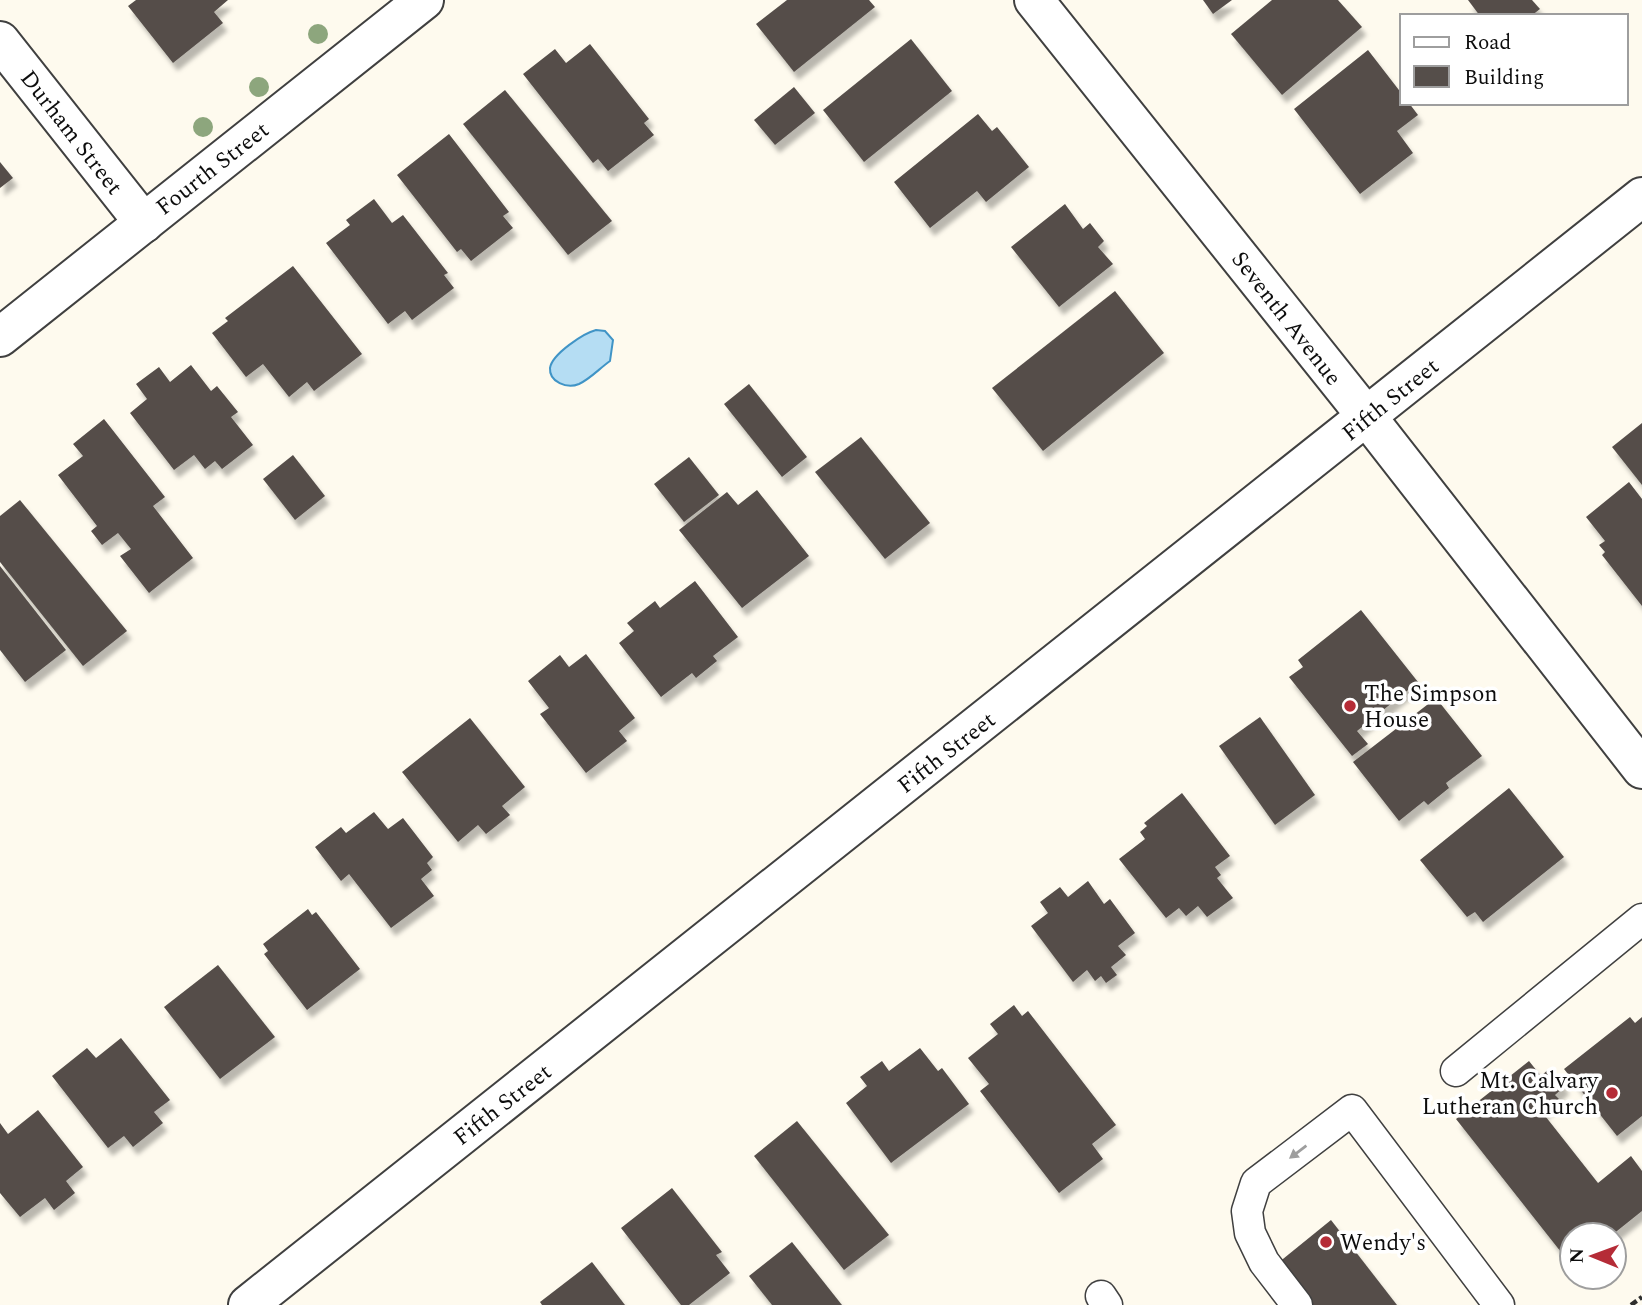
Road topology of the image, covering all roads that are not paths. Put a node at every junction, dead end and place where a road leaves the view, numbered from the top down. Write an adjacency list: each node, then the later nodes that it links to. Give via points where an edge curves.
1 (424, 0): 5 (street, Fourth Street)
2 (1034, 0): 7 (street, Seventh Avenue)
3 (0, 41): 5 (street, Durham Street)
4 (1642, 197): 7 (street, Fifth Street)
5 (144, 223): 6 (street, Fourth Street)
6 (0, 337)
7 (1367, 417): 8 (street, Seventh Avenue); 11 (street, Fifth Street)
8 (1642, 769)
9 (1642, 919): 10 (lane)
10 (1456, 1071)
11 (248, 1305)
12 (1297, 1305): 13 (lane, one-way to 12, via 1352,1110 1256,1183 1247,1211 1250,1233 1264,1262)
13 (1499, 1305)

